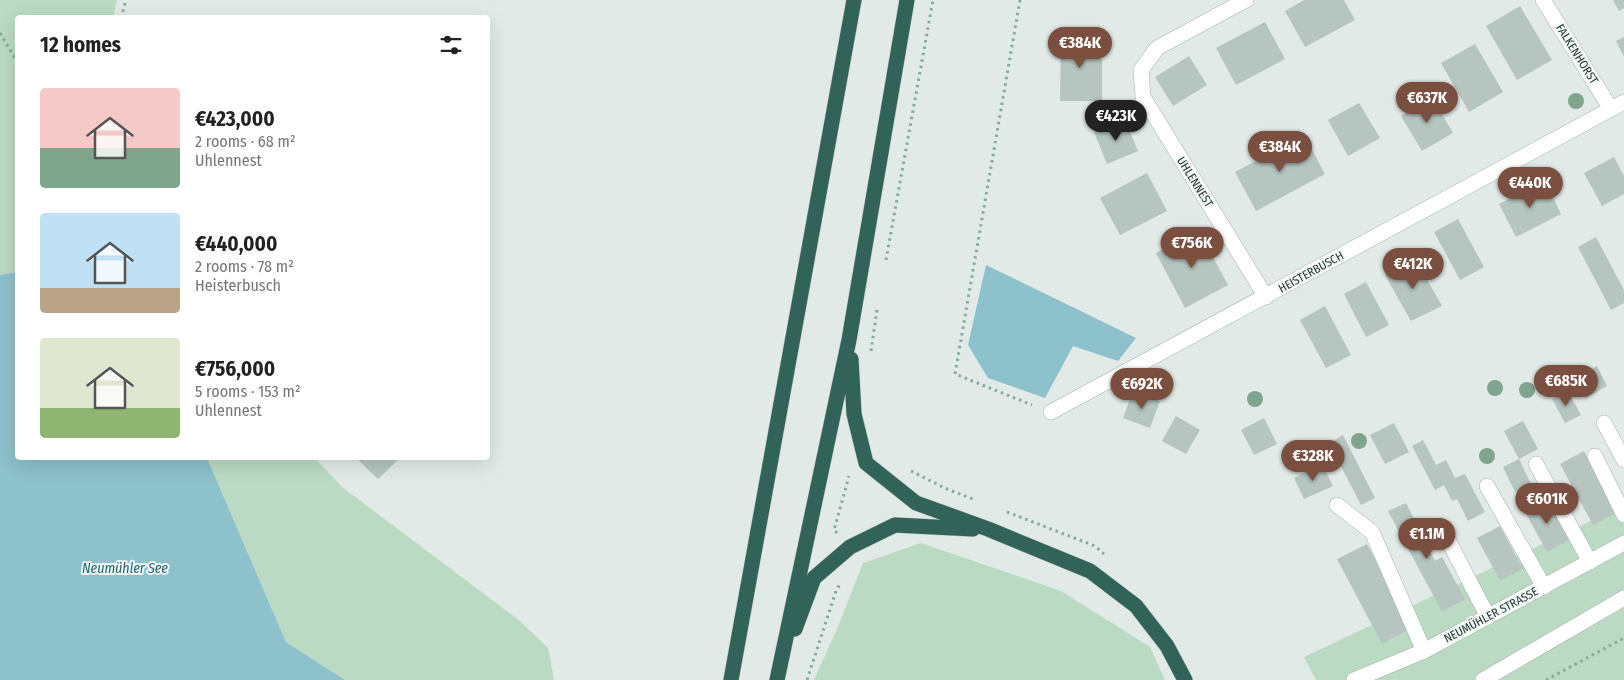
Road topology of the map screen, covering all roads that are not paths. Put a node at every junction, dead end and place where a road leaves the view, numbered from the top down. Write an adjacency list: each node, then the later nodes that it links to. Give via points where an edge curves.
1 (854, 0): 25 (highway)
2 (907, 0): 7 (highway)
3 (1246, 0): 6 (street, UHLENNEST, via 1157,48 1141,70 1143,97)
4 (1543, 0): 5 (street, FALKENHORST)
5 (1617, 105): 6 (street, HEISTERBUSCH)
6 (1266, 297): 8 (street, HEISTERBUSCH)
7 (849, 340): 16 (highway, via 854,414 866,463 916,503); 24 (highway)
8 (1051, 412)
9 (1604, 423): 11 (street)
10 (1595, 456): 15 (street)
11 (1624, 460)
12 (1536, 464): 19 (street)
13 (1487, 486): 20 (street)
14 (1336, 505): 23 (street, via 1372,532)
15 (1624, 515)
16 (988, 530): 24 (highway, via 895,525 850,547 814,578); 26 (highway, via 1090,571 1136,606 1168,646)
17 (1446, 536): 22 (street)
18 (1624, 543): 19 (street, NEUMÜHLER STRASSE)
19 (1590, 562): 20 (street, NEUMÜHLER STRASSE)
20 (1544, 587): 22 (street, NEUMÜHLER STRASSE)
21 (1624, 598): 28 (street)
22 (1488, 617): 23 (street, NEUMÜHLER STRASSE)
23 (1424, 651): 27 (street, NEUMÜHLER STRASSE)
24 (777, 678)
25 (731, 680)
26 (1185, 680)
27 (1354, 680)
28 (1483, 680)

